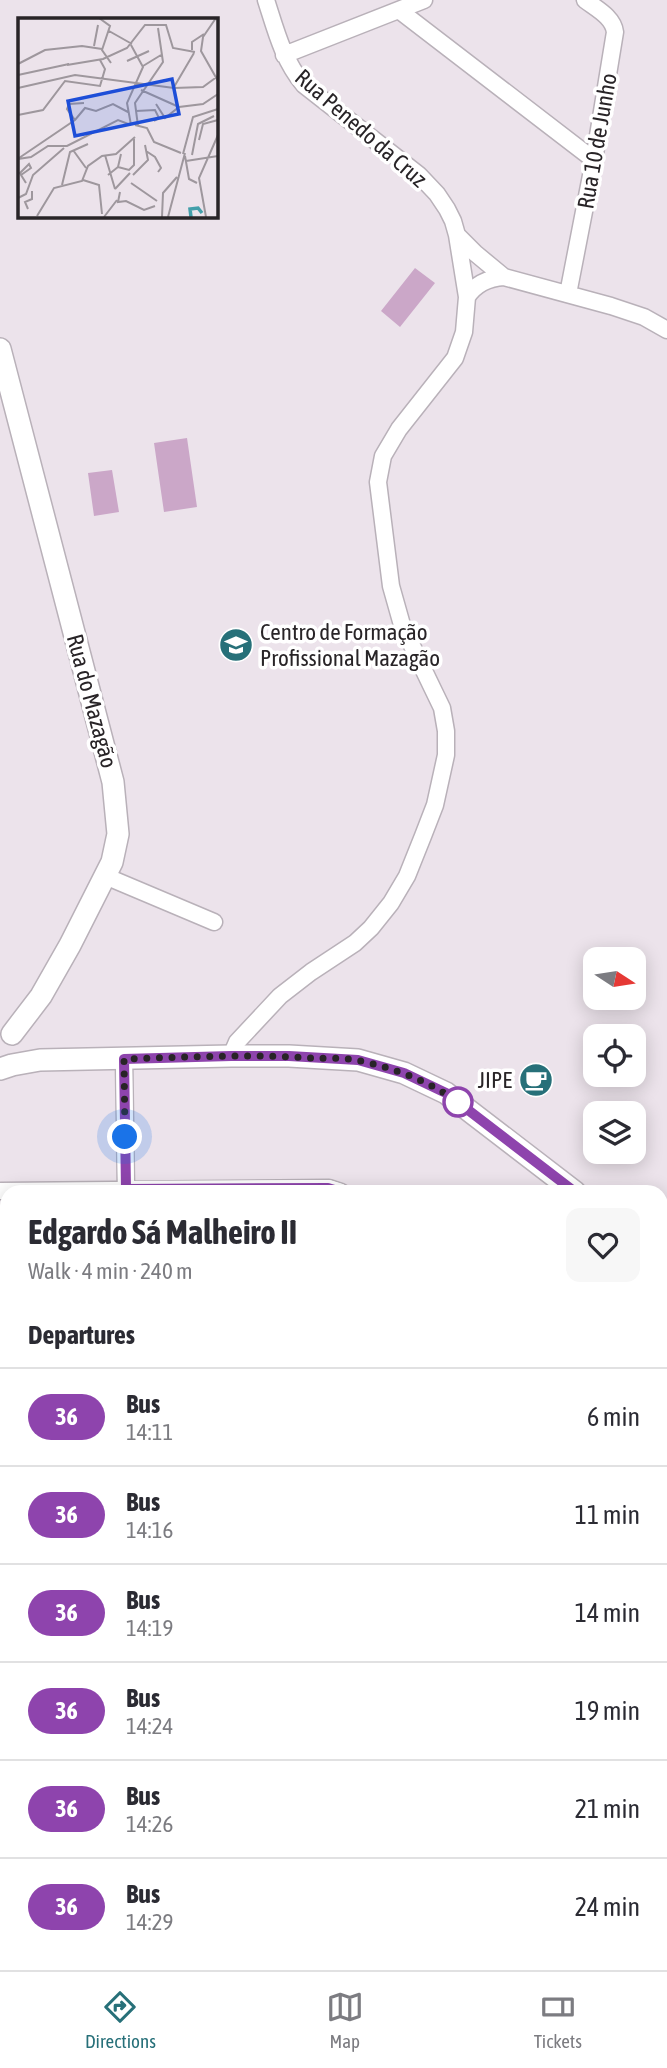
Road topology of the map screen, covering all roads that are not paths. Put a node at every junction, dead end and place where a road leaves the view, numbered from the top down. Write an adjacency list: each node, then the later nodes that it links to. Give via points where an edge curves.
1 (267, 0): 5 (street, Rua Penedo da Cruz)
2 (424, 0): 4 (street)
3 (585, 0): 6 (street, Rua 10 de Junho, via 615,27)
4 (400, 11): 5 (street); 6 (street)
5 (284, 55): 7 (street, Rua Penedo da Cruz, via 304,85 419,175 447,209)
6 (594, 160): 9 (street, Rua 10 de Junho)
7 (457, 234): 8 (street); 10 (street, Rua Penedo da Cruz)
8 (504, 277): 9 (street); 10 (street, via 478,285)
9 (568, 294): 11 (street, via 644,317)
10 (467, 297): 16 (street, Rua Penedo da Cruz, via 464,332 455,358 399,429 383,456 378,482 390,586 402,625 442,708 446,755 435,805 407,876 371,929 280,996 237,1042)
11 (667, 330)
12 (0, 349): 13 (street, Rua do Mazagão, via 113,782 118,834)
13 (105, 876): 14 (street); 15 (street, Rua do Mazagão, via 41,996)
14 (214, 922)
15 (10, 1035): 18 (street); 19 (street, via 18,1055)
16 (231, 1056): 17 (street); 21 (street, via 358,1060 404,1073 446,1093)
17 (124, 1059): 18 (street); 20 (street)
18 (40, 1060): 19 (street)
19 (3, 1069)
20 (126, 1185)
21 (566, 1185)

